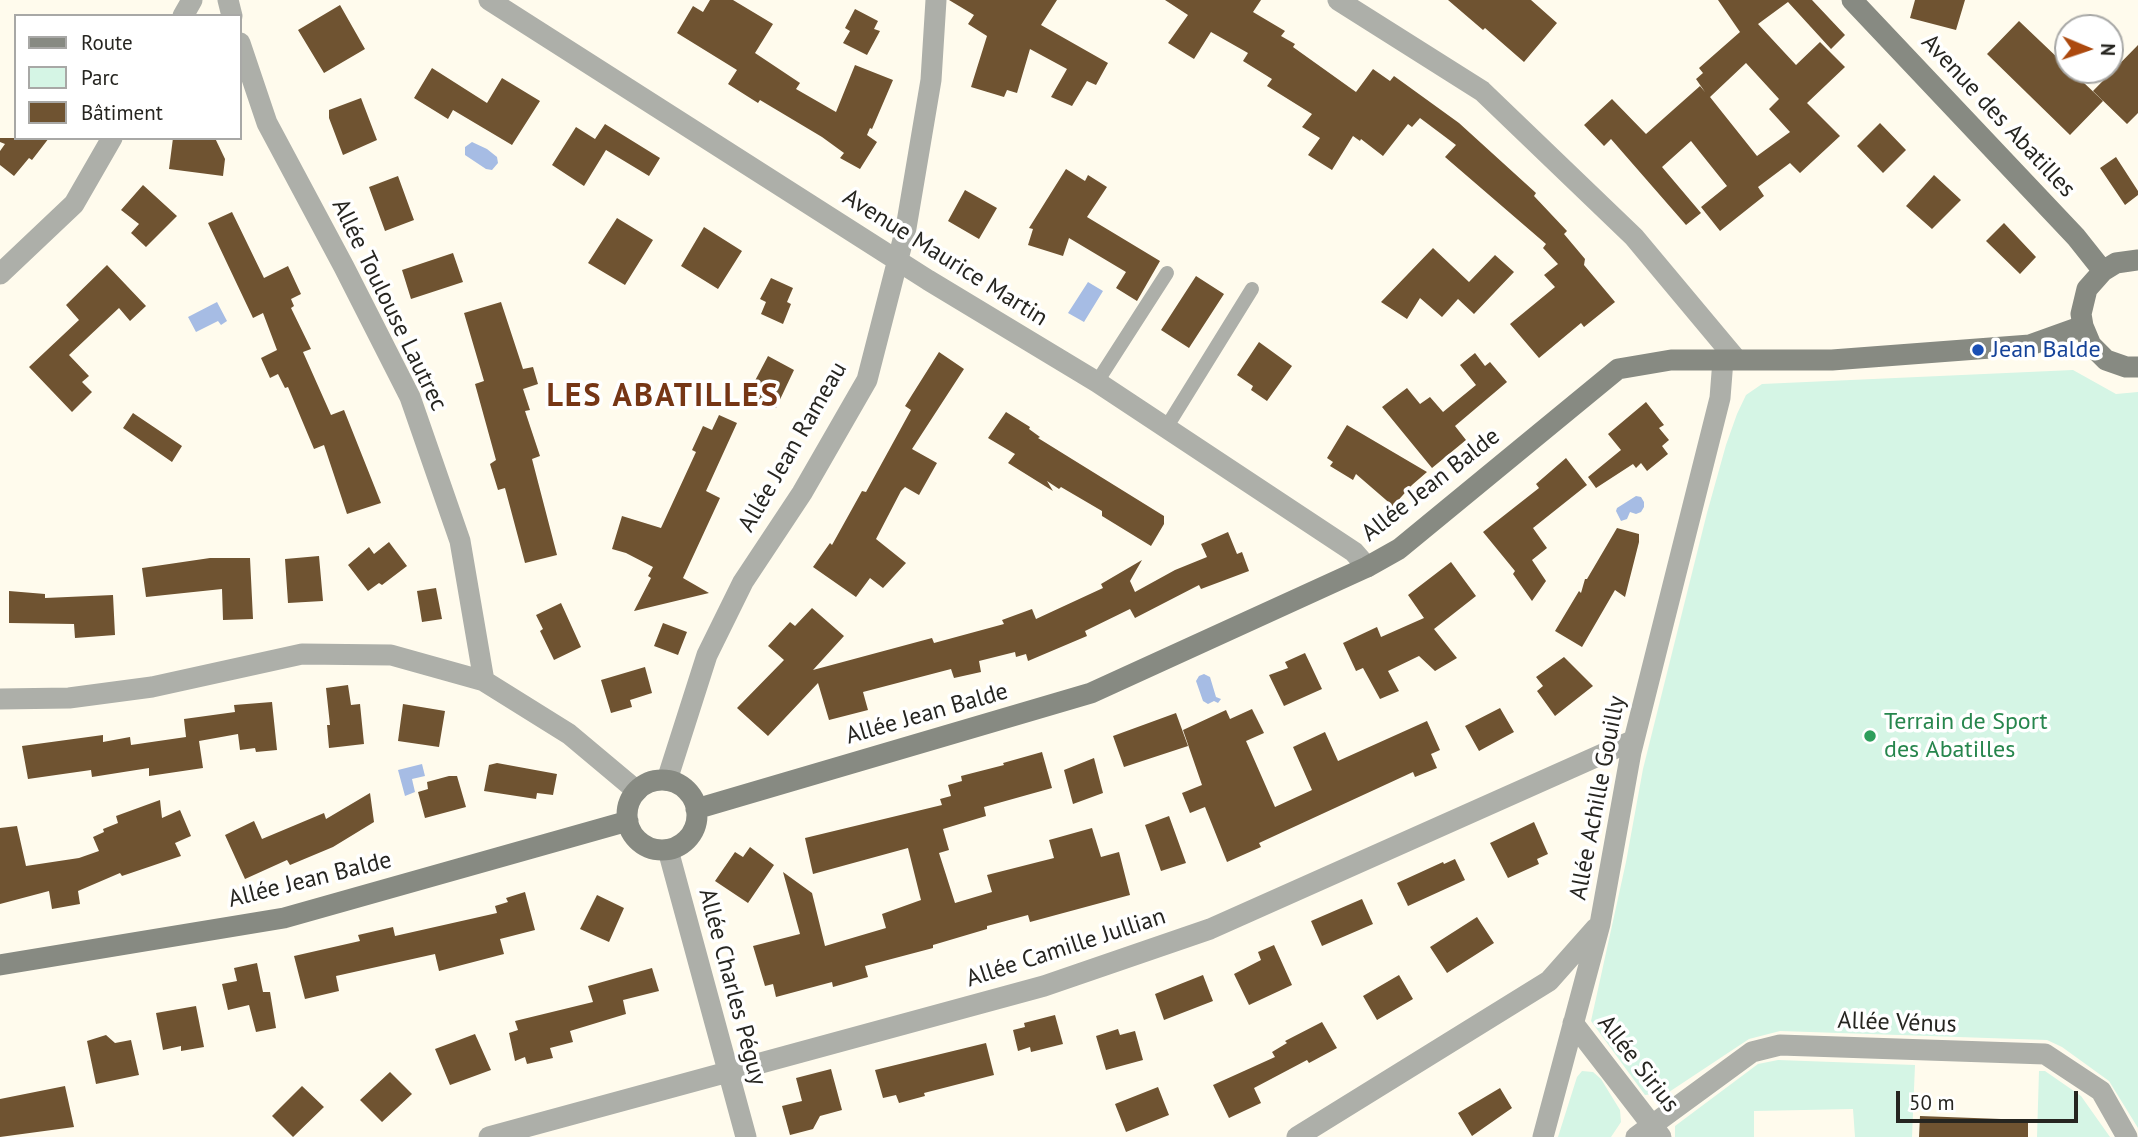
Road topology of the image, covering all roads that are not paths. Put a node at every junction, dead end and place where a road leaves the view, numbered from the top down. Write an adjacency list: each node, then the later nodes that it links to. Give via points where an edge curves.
1 (489, 0): 7 (street, Avenue Maurice Martin)
2 (936, 0): 7 (street, Allée Jean Rameau, via 931,80)
3 (1338, 0): 14 (street, via 1482,91 1634,237)
4 (1852, 0): 9 (street, Avenue des Abatilles)
5 (242, 49): 19 (street, Allée Toulouse Lautrec, via 267,123 410,397 460,541)
6 (111, 140): 11 (street, via 74,204)
7 (897, 260): 16 (street, Avenue Maurice Martin); 22 (street, Allée Jean Rameau, via 867,380 802,493 743,582 707,655)
8 (2138, 260): 9 (street, via 2116,263)
9 (2103, 271): 13 (street, via 2083,301)
10 (1167, 273): 16 (lane)
11 (0, 274)
12 (1252, 289): 17 (lane)
13 (2083, 326): 14 (street, Allée Jean Balde, via 2030,345 1832,360); 15 (street, via 2091,345 2106,359)
14 (1730, 359): 18 (street, Allée Jean Balde, via 1671,360 1618,369 1399,549); 21 (street, Allée Achille Gouilly)
15 (2138, 367)
16 (1097, 382): 17 (street, Avenue Maurice Martin)
17 (1166, 428): 18 (street, Avenue Maurice Martin, via 1354,552)
18 (1367, 567): 24 (street, Allée Jean Balde, via 1091,693)
19 (484, 681): 20 (street, via 391,655 302,654 152,687 69,698); 23 (street, via 569,734)
20 (0, 699)
21 (1634, 740): 27 (street, Allée Achille Gouilly); 30 (street, Allée Camille Jullian, via 1210,929 1044,986)
22 (667, 780): 23 (street, via 645,784); 24 (street, via 687,790)
23 (637, 791): 25 (street)
24 (696, 809): 26 (street, via 694,830)
25 (628, 821): 26 (street, via 638,841); 28 (street, Allée Jean Balde, via 284,918)
26 (668, 850): 30 (street, Allée Charles Péguy)
27 (1600, 924): 29 (street); 34 (street, Allée Achille Gouilly, via 1549,981)
28 (0, 965)
29 (1573, 1023): 31 (street, Allée Sirius); 35 (street)
30 (728, 1072): 32 (street, Allée Camille Jullian); 33 (street, Allée Charles Péguy)
31 (1650, 1133): 36 (street, Allée Vénus, via 1752,1052 1780,1045 2045,1054 2101,1091)
32 (489, 1137)
33 (746, 1137)
34 (1297, 1137)
35 (1543, 1137)
36 (2127, 1137)

